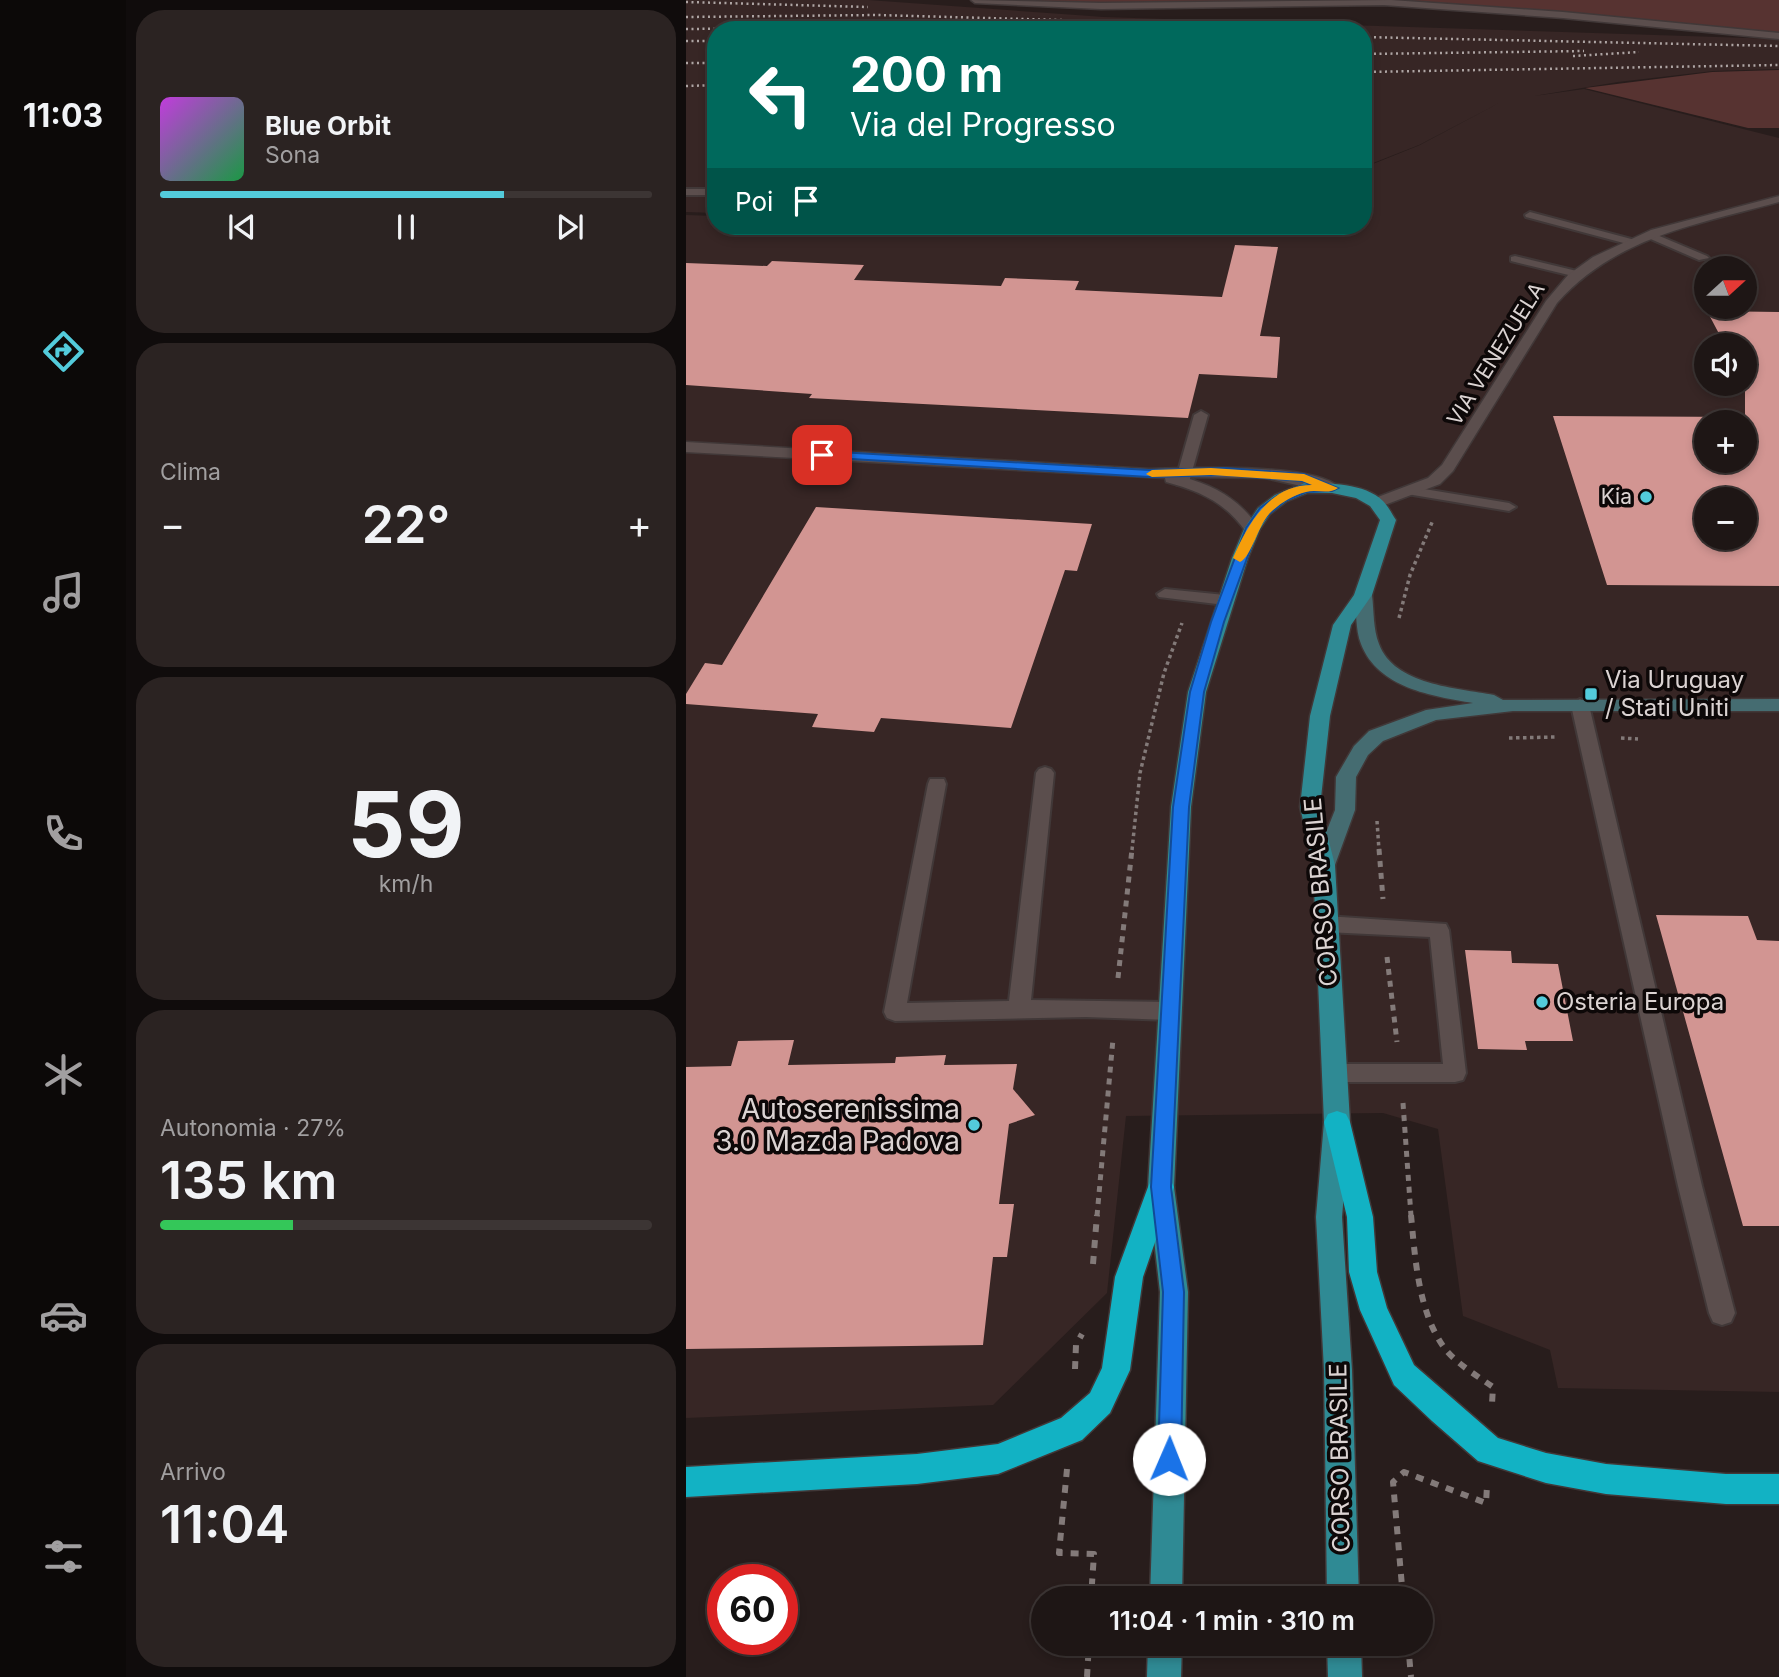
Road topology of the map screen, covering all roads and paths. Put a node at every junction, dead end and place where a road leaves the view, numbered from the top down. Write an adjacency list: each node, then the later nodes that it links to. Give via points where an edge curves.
1 (975, 0): 2 (street, via 1140,6 1384,2)
2 (1779, 36)
3 (686, 192): 4 (lane)
4 (707, 192)
5 (1779, 199): 7 (street, VIA VENEZUELA)
6 (1530, 215): 8 (lane)
7 (1650, 235): 8 (street, VIA VENEZUELA); 9 (lane)
8 (1631, 242): 11 (street, VIA VENEZUELA)
9 (1698, 256)
10 (1516, 259): 11 (lane)
11 (1577, 274): 16 (street, VIA VENEZUELA, via 1538,322 1448,468)
12 (1201, 415): 14 (lane)
13 (686, 447): 14 (street)
14 (1184, 477): 15 (street, via 1304,477); 20 (street, via 1225,499)
15 (1332, 488): 17 (main road); 20 (main road, via 1304,488 1281,498)
16 (1412, 491): 17 (street, VIA VENEZUELA); 18 (lane)
17 (1376, 503): 22 (main road, CORSO BRASILE, via 1388,520)
18 (1509, 507)
19 (1437, 514): 25 (path, via 1410,575)
20 (1252, 528): 24 (main road)
21 (1165, 594): 23 (lane)
22 (1363, 595): 26 (street, via 1370,644 1380,663 1400,679); 34 (main road, CORSO BRASILE, via 1342,625 1320,716 1310,807)
23 (1191, 597): 24 (lane); 38 (path, via 1164,673 1140,773)
24 (1225, 600): 39 (main road, via 1197,692 1181,807)
25 (1397, 625)
26 (1513, 705): 27 (street); 34 (street, via 1433,714 1377,736 1361,751 1346,777 1345,810)
27 (1580, 705): 28 (street); 30 (lane)
28 (1779, 705)
29 (1508, 737): 30 (path)
30 (1587, 737): 31 (path); 46 (lane)
31 (1638, 739)
32 (1045, 773): 37 (lane)
33 (937, 784): 37 (lane, via 895,1012)
34 (1324, 865): 35 (main road, CORSO BRASILE)
35 (1326, 924): 41 (main road, CORSO BRASILE); 41 (lane, via 1440,930 1455,1073)
36 (1389, 970): 40 (path)
37 (1019, 1009): 38 (lane)
38 (1115, 1009): 39 (lane); 45 (path)
39 (1170, 1011): 44 (main road)
40 (1395, 1035)
41 (1334, 1073): 43 (main road, CORSO BRASILE)
42 (1404, 1116): 47 (path, via 1417,1266 1426,1315 1441,1345)
43 (1337, 1122): 49 (highway, via 1360,1216 1363,1272 1374,1310 1404,1375 1442,1411 1489,1450 1546,1468 1606,1479); 54 (main road, CORSO BRASILE, via 1329,1217)
44 (1161, 1187): 48 (highway, via 1129,1277 1116,1370 1100,1403 1071,1429 998,1460); 53 (main road, via 1174,1292)
45 (1093, 1270)
46 (1723, 1313)
47 (1493, 1387)
48 (686, 1482)
49 (1779, 1489)
50 (1486, 1503): 55 (path, via 1404,1472 1393,1482)
51 (1059, 1553): 52 (path, via 1094,1554)
52 (1092, 1586)
53 (1166, 1586)
54 (1343, 1586)
55 (1402, 1586)
56 (1088, 1656): 60 (path)
57 (1165, 1656): 61 (main road)
58 (1344, 1656): 62 (main road)
59 (1409, 1656): 63 (path)
60 (1087, 1677)
61 (1164, 1677)
62 (1345, 1677)
63 (1411, 1677)

